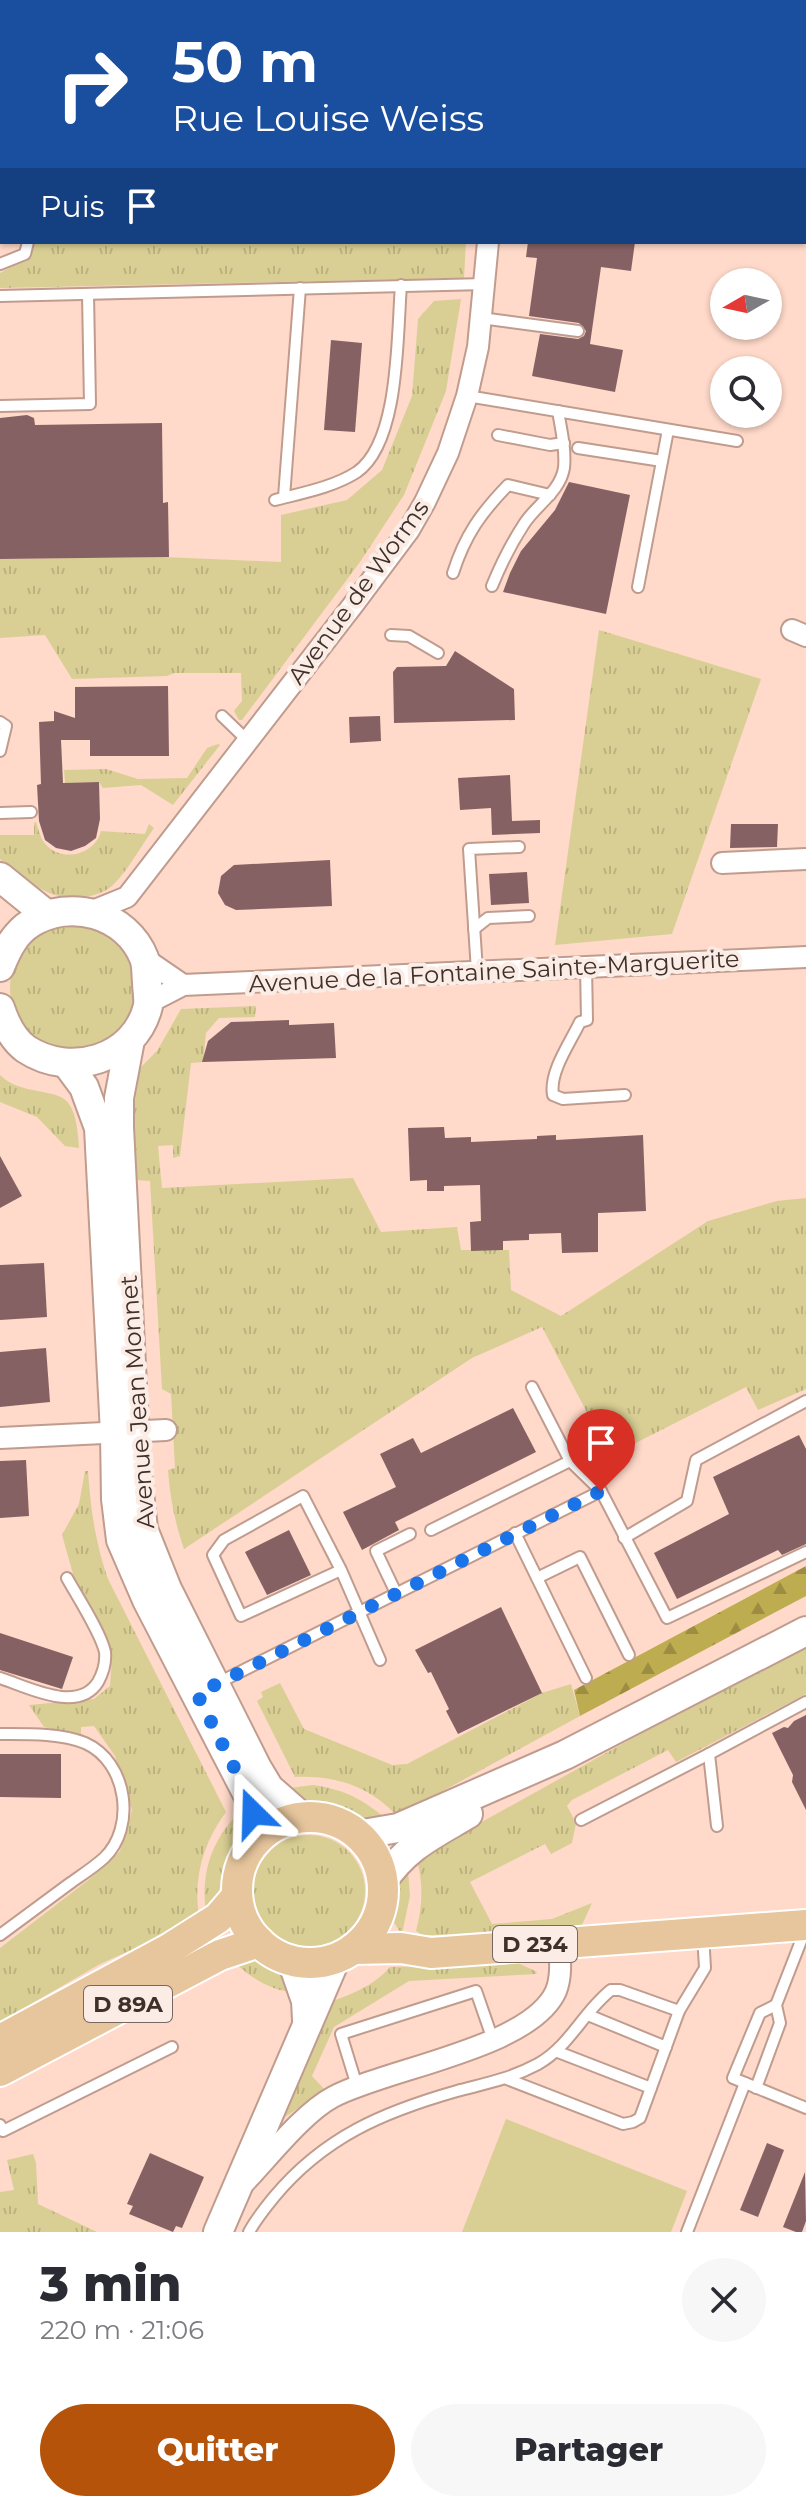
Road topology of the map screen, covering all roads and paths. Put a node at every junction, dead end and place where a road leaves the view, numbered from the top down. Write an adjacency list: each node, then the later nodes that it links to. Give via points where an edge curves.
1 (28, 244): 3 (lane, via 25,254)
2 (488, 244): 4 (street, Avenue de Worms)
3 (0, 264)
4 (485, 284): 5 (lane); 9 (street, Avenue de Worms)
5 (401, 285): 6 (lane); 6 (lane, via 391,403 375,453 358,471 336,482 280,498)
6 (300, 288): 7 (lane)
7 (88, 294): 8 (lane); 12 (lane, via 90,404)
8 (0, 296)
9 (481, 318): 10 (lane); 11 (street, Avenue de Worms)
10 (578, 331)
11 (467, 396): 13 (lane); 28 (street, Avenue de Worms, via 448,453 409,530)
12 (0, 406)
13 (558, 411): 14 (lane); 17 (lane)
14 (668, 430): 16 (lane); 19 (lane)
15 (498, 435): 17 (lane)
16 (737, 441)
17 (564, 443): 20 (lane, via 564,470)
18 (578, 448): 19 (lane)
19 (662, 461): 23 (lane)
20 (550, 495): 21 (lane, via 508,485 484,509); 22 (lane, via 526,520)
21 (453, 573)
22 (492, 586)
23 (638, 587)
24 (391, 635): 25 (lane, via 409,636)
25 (438, 653)
26 (222, 716): 28 (lane)
27 (0, 722): 29 (lane, via 6,726)
28 (248, 741): 36 (street, Avenue de Worms)
29 (0, 751)
30 (31, 812): 31 (lane)
31 (0, 813)
32 (519, 847): 40 (lane, via 469,849)
33 (806, 859): 34 (street)
34 (722, 863)
35 (0, 877): 38 (street)
36 (127, 897): 37 (street); 42 (street)
37 (90, 912): 38 (street); 42 (street, via 114,922)
38 (47, 915): 41 (street)
39 (529, 916): 40 (lane, via 488,918)
40 (474, 929): 45 (lane)
41 (2, 949)
42 (139, 949): 46 (street); 47 (street)
43 (806, 957): 44 (street, Avenue de la Fontaine Sainte-Marguerite)
44 (586, 966): 45 (street, Avenue de la Fontaine Sainte-Marguerite); 52 (lane, via 587,1020 580,1022 557,1071 553,1095)
45 (477, 971): 46 (street, Avenue de la Fontaine Sainte-Marguerite)
46 (183, 985): 47 (street, Avenue de la Fontaine Sainte-Marguerite)
47 (148, 1003): 49 (street, Avenue Jean Monnet)
48 (0, 1008): 50 (street)
49 (130, 1040): 51 (street, via 112,1054); 56 (street, Avenue Jean Monnet, via 119,1098)
50 (12, 1047): 51 (street)
51 (67, 1064): 56 (street, Avenue Jean Monnet, via 84,1087 99,1128)
52 (625, 1095)
53 (532, 1387): 58 (lane)
54 (806, 1401): 63 (lane, via 696,1460 687,1501)
55 (166, 1430): 56 (street)
56 (125, 1433): 57 (street); 75 (street, Avenue Jean Monnet, via 116,1499 121,1540 147,1600)
57 (0, 1438)
58 (570, 1461): 59 (lane); 60 (lane)
59 (601, 1491): 61 (lane); 63 (lane)
60 (431, 1530)
61 (515, 1533): 67 (lane); 68 (lane)
62 (410, 1534): 68 (lane, via 376,1551)
63 (624, 1538): 64 (lane, via 667,1618)
64 (806, 1552)
65 (341, 1570): 65 (lane, via 303,1496 224,1540 213,1555 241,1616); 69 (lane)
66 (67, 1578): 73 (lane, via 105,1651 104,1673 93,1690 78,1698 54,1696)
67 (537, 1578): 71 (lane, via 580,1557); 74 (lane)
68 (396, 1593): 69 (lane)
69 (358, 1613): 72 (lane); 75 (lane)
70 (806, 1631): 79 (street)
71 (629, 1655)
72 (380, 1660)
73 (0, 1678)
74 (586, 1678)
75 (206, 1689): 80 (street, Avenue Jean Monnet, via 269,1788); 84 (street, Avenue Jean Monnet, via 249,1797)
76 (806, 1702): 78 (lane)
77 (0, 1734): 90 (lane, via 85,1743 112,1769 124,1800 123,1829 105,1857)
78 (709, 1754): 81 (lane); 82 (lane)
79 (565, 1755): 83 (street, via 398,1828); 85 (street, via 408,1850)
80 (302, 1817): 83 (main road, via 331,1821); 84 (main road)
81 (581, 1820)
82 (717, 1826)
83 (357, 1835): 85 (main road, via 378,1864)
84 (257, 1839): 86 (main road, via 242,1866)
85 (382, 1882): 87 (main road)
86 (237, 1896): 91 (main road, via 244,1921); 100 (main road, D 89A, via 218,1918 169,1949)
87 (379, 1913): 93 (main road); 94 (main road, via 368,1933)
88 (804, 1926): 89 (main road, D 234); 96 (lane)
89 (703, 1932): 92 (main road, D 234); 97 (lane, via 705,1968)
90 (0, 1935)
91 (259, 1942): 95 (main road); 105 (main road, D 89A, via 220,1955)
92 (559, 1942): 93 (main road, D 234, via 431,1953); 101 (street, via 557,1989 548,2004)
93 (401, 1948): 94 (main road, D 234)
94 (344, 1954): 95 (main road); 99 (street)
95 (292, 1961): 99 (street)
96 (776, 2005): 107 (lane, via 760,2013 733,2078); 110 (lane, via 780,2023)
97 (679, 2011): 98 (lane, via 614,1990); 103 (lane)
98 (588, 2015): 103 (lane); 104 (lane)
99 (307, 2020): 113 (street)
100 (0, 2040)
101 (493, 2040): 108 (street); 108 (lane, via 476,1991 341,2034)
102 (172, 2047): 112 (lane, via 3,2131)
103 (666, 2047): 109 (lane)
104 (558, 2052): 106 (lane); 109 (lane)
105 (0, 2071)
106 (507, 2079): 109 (lane, via 623,2124 640,2118); 115 (lane, via 412,2105 328,2144 294,2173)
107 (745, 2083): 110 (lane); 116 (lane)
108 (357, 2086): 113 (street, via 330,2099 302,2123)
109 (651, 2088)
110 (756, 2088): 111 (lane)
111 (806, 2108)
112 (0, 2125)
113 (234, 2194): 114 (street)
114 (218, 2232)
115 (249, 2232)
116 (687, 2232)

